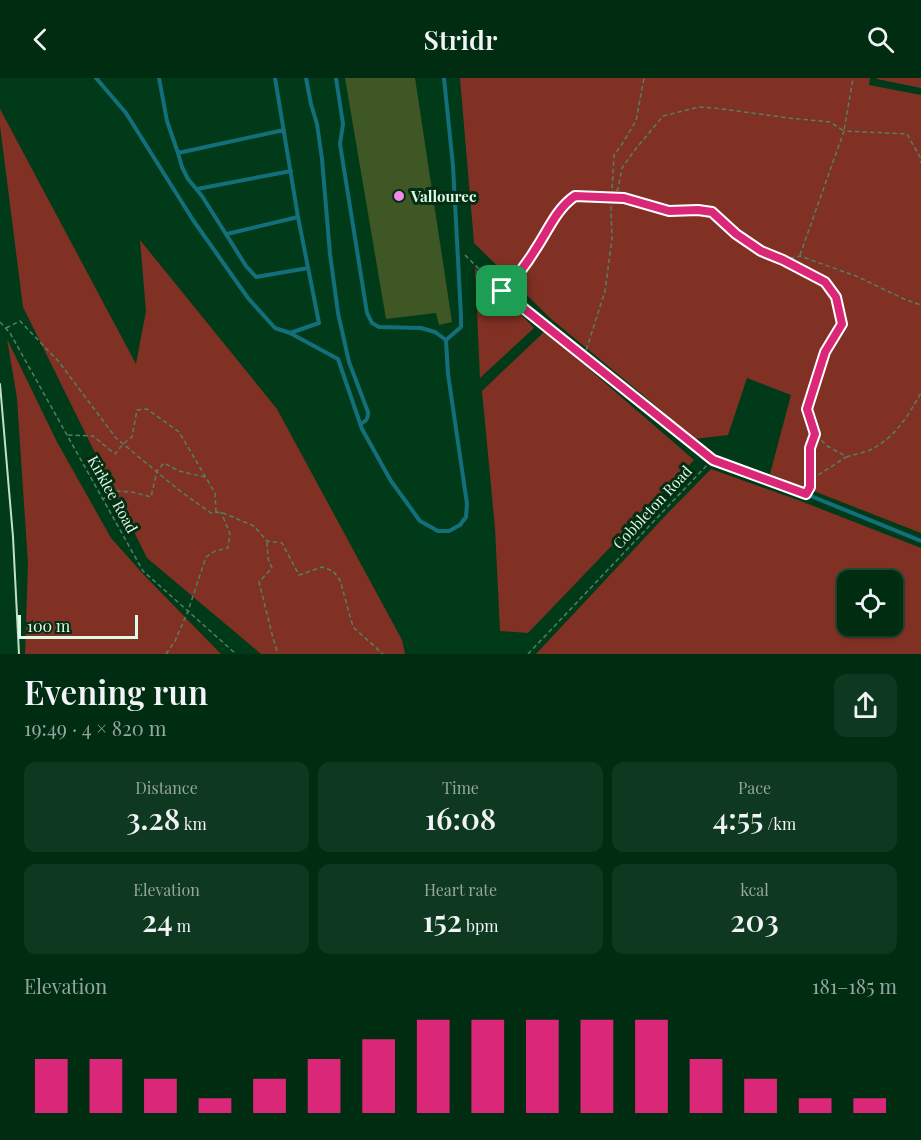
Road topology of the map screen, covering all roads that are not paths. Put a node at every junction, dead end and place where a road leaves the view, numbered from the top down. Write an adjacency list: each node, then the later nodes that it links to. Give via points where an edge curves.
1 (96, 78): 14 (lane, via 126,113 248,298 275,328)
2 (159, 78): 8 (lane)
3 (275, 78): 7 (lane)
4 (306, 78): 16 (lane, via 318,124 338,313 349,362 368,412 366,421)
5 (336, 78): 15 (lane, via 343,124 340,144 367,314 379,327 421,328)
6 (444, 78): 15 (lane, via 461,327)
7 (284, 130): 8 (lane); 9 (lane)
8 (178, 153): 10 (lane, via 188,179)
9 (291, 171): 10 (lane); 11 (lane)
10 (197, 189): 12 (lane)
11 (298, 217): 12 (lane); 13 (lane)
12 (226, 234): 13 (lane, via 256,277)
13 (308, 268): 14 (lane, via 319,323)
14 (290, 333): 16 (lane, via 338,359)
15 (446, 340): 16 (lane, via 467,504 466,517 460,525 438,531 420,521 391,481)
16 (360, 424)
17 (713, 460): 18 (lane)
18 (921, 541)

